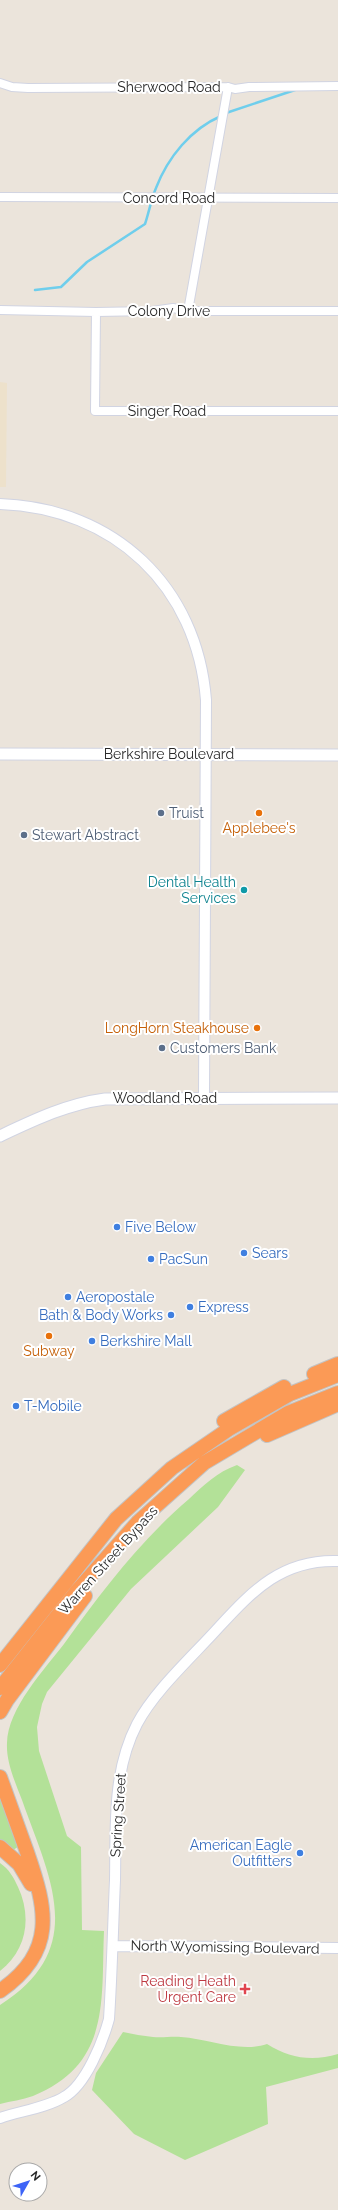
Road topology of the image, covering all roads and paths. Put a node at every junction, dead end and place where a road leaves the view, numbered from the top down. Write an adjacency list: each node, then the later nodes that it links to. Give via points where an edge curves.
1 (0, 83): 3 (street, Sherwood Road, via 28,88)
2 (338, 86): 3 (street, Sherwood Road, via 235,89)
3 (228, 87): 5 (street)
4 (0, 197): 5 (street, Concord Road)
5 (208, 198): 6 (street, Concord Road); 8 (street)
6 (338, 198)
7 (0, 310): 10 (street, Colony Drive)
8 (188, 311): 9 (street, Colony Drive); 10 (street, Colony Drive, via 173,308)
9 (338, 311)
10 (96, 312): 11 (street, Singer Road, via 95,411)
11 (338, 411)
12 (0, 504): 14 (street, via 46,509 92,525 138,556 163,582 182,613 199,656 206,700)
13 (0, 754): 14 (main road, Berkshire Boulevard)
14 (206, 754): 15 (main road, Berkshire Boulevard); 16 (street)
15 (338, 755)
16 (204, 1098): 17 (main road, Woodland Road); 18 (main road, Woodland Road, via 93,1100 56,1110)
17 (338, 1098)
18 (0, 1136)
19 (338, 1364): 24 (highway, via 290,1384 223,1422)
20 (338, 1375): 24 (highway, Warren Street Bypass, via 290,1394 229,1429)
21 (338, 1393): 23 (highway, Warren Street Bypass, via 288,1413)
22 (338, 1404): 23 (highway)
23 (204, 1463): 25 (highway, Warren Street Bypass)
24 (172, 1468): 27 (highway, Warren Street Bypass, via 116,1519)
25 (138, 1522): 28 (highway, Warren Street Bypass, via 76,1592); 29 (highway)
26 (338, 1561): 32 (street, Spring Street, via 294,1567 260,1586 243,1601 158,1694 138,1723 127,1745 118,1785)
27 (0, 1665)
28 (0, 1688)
29 (0, 1712)
30 (0, 1777): 35 (highway, via 36,1878 44,1913 43,1930 31,1960 21,1974)
31 (0, 1847): 34 (highway, via 15,1859 28,1877 35,1893 38,1918 29,1952 18,1970)
32 (113, 1946): 33 (street, North Wyomissing Boulevard); 36 (street, Spring Street, via 109,2019 101,2047 84,2076 64,2097)
33 (338, 1948)
34 (0, 1986)
35 (0, 1991)
36 (0, 2118)

